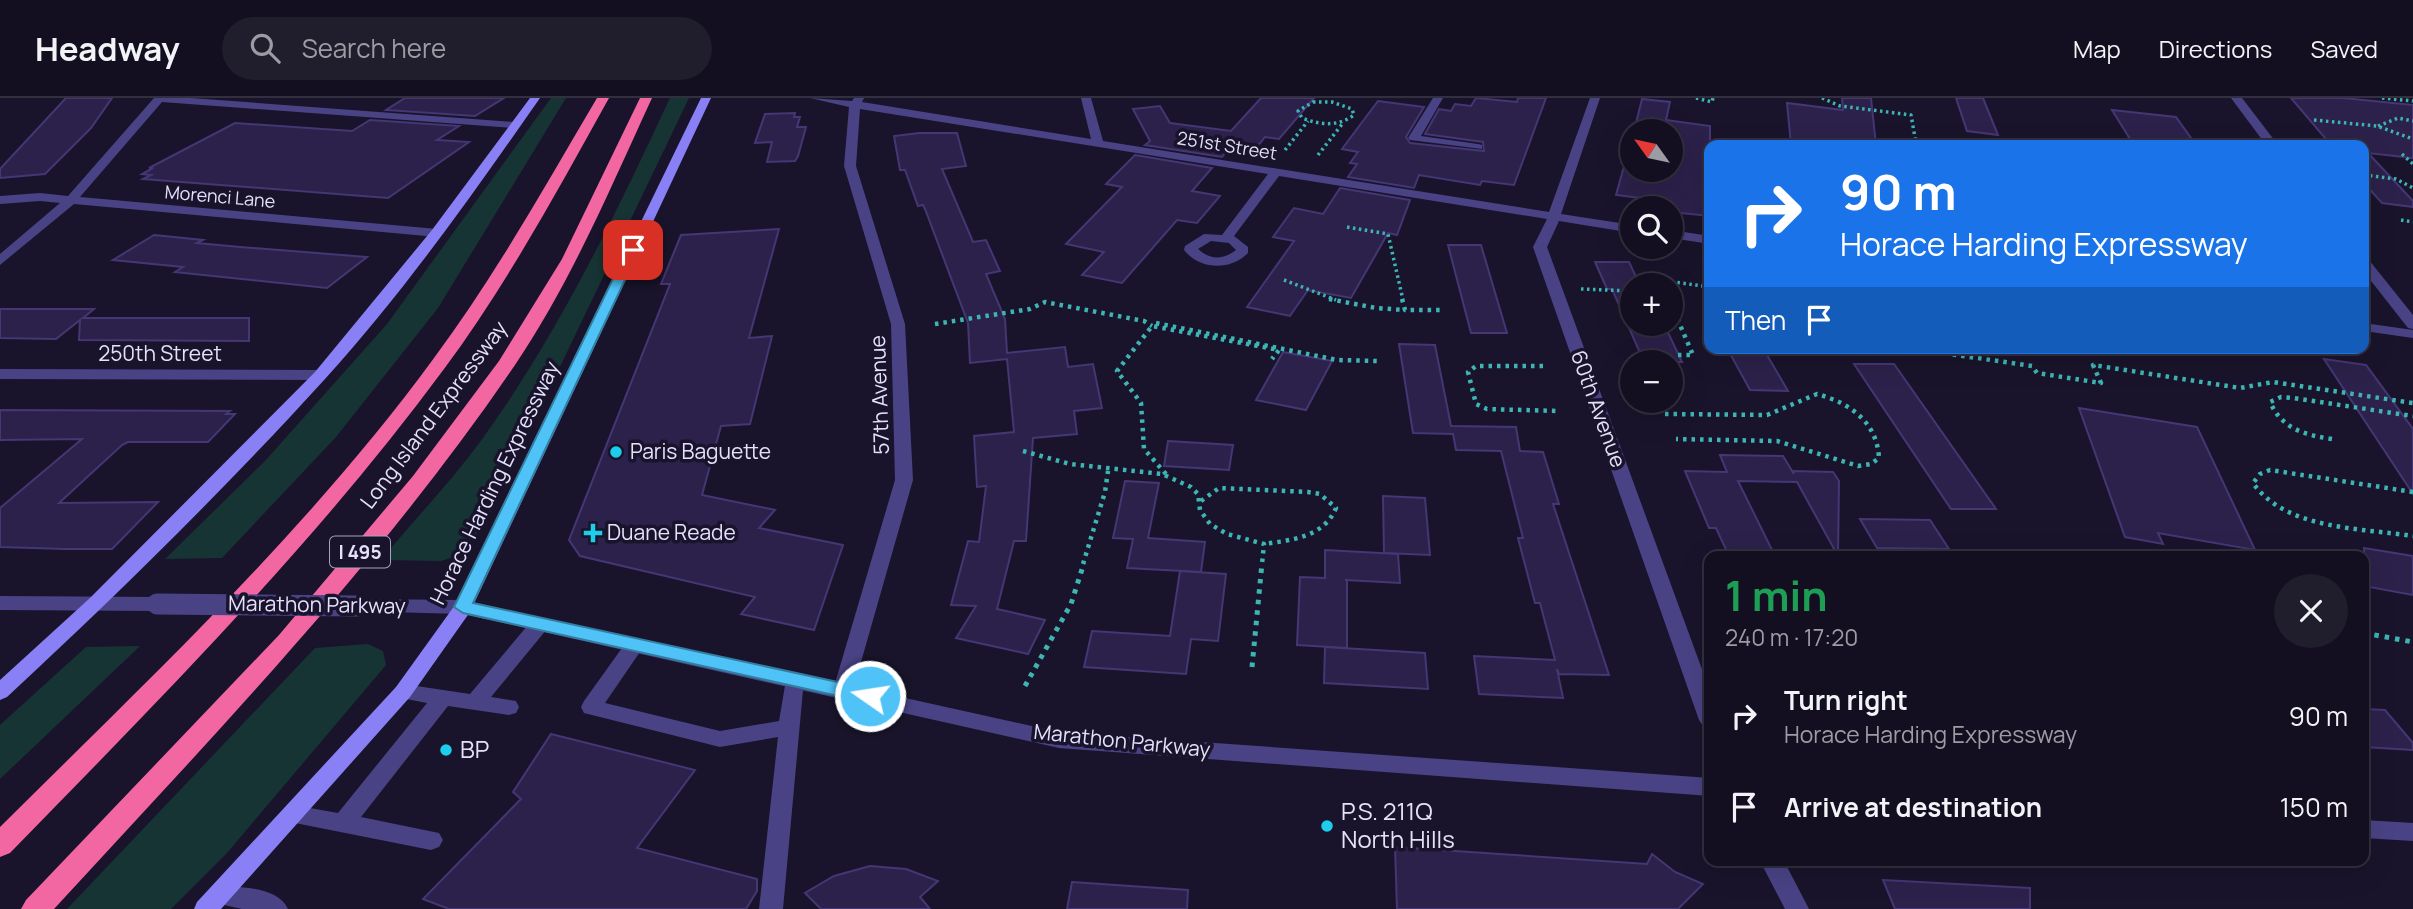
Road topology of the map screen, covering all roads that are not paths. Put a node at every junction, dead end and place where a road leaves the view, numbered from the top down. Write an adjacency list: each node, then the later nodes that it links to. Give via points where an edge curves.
1 (535, 98): 12 (main road)
2 (603, 98): 52 (highway, Long Island Expressway / I 495, via 508,267 405,407 208,634)
3 (706, 98): 34 (main road, Horace Harding Expressway)
4 (815, 98): 10 (street, 251st Street)
5 (1086, 98): 14 (street)
6 (1438, 98): 15 (street, via 1414,138)
7 (1595, 98): 19 (street, 60th Avenue)
8 (2236, 98): 13 (street)
9 (160, 99): 12 (street); 18 (street)
10 (857, 102): 14 (street, 251st Street); 38 (street, 57th Avenue, via 850,166 898,324 904,480)
11 (644, 103): 55 (highway, Long Island Expressway / I 495, via 570,259 507,363 420,480 287,640)
12 (515, 125): 21 (main road)
13 (2268, 140)
14 (1098, 145): 16 (street, 251st Street)
15 (1478, 147)
16 (1275, 173): 19 (street, 251st Street); 23 (street)
17 (0, 200): 18 (street, Morenci Lane)
18 (71, 200): 21 (street, Morenci Lane); 25 (street)
19 (1553, 219): 20 (street, 251st Street); 43 (street, 60th Avenue, via 1540,247)
20 (1620, 227)
21 (437, 233): 31 (main road)
22 (1683, 236): 24 (street)
23 (1226, 238)
24 (1704, 239)
25 (0, 261)
26 (2369, 269): 27 (street)
27 (2413, 325)
28 (2369, 328): 29 (street)
29 (2413, 334)
30 (0, 374): 31 (street, 250th Street)
31 (320, 375): 33 (main road)
32 (0, 603): 33 (street, Marathon Parkway)
33 (97, 603): 34 (street, Marathon Parkway, bridge); 39 (main road)
34 (463, 607): 35 (street, Marathon Parkway); 40 (main road, Horace Harding Expressway)
35 (540, 624): 36 (street, Marathon Parkway); 42 (street)
36 (634, 646): 37 (street, Marathon Parkway); 45 (street, via 591,707 720,739)
37 (794, 679): 38 (street, Marathon Parkway); 45 (street)
38 (843, 690): 46 (street, Marathon Parkway, via 1059,740)
39 (0, 692)
40 (403, 692): 41 (street); 47 (main road, Horace Harding Expressway)
41 (443, 697): 42 (street); 48 (street)
42 (475, 702): 44 (street)
43 (1704, 703)
44 (509, 707)
45 (789, 727): 57 (street)
46 (1704, 788)
47 (293, 814): 48 (street); 54 (main road, Horace Harding Expressway)
48 (344, 824): 51 (street)
49 (2369, 829): 50 (street)
50 (2413, 832)
51 (431, 840)
52 (0, 845)
53 (1775, 866): 58 (street)
54 (212, 902): 56 (street, via 269,903)
55 (36, 909)
56 (276, 909)
57 (771, 909)
58 (1797, 909)

